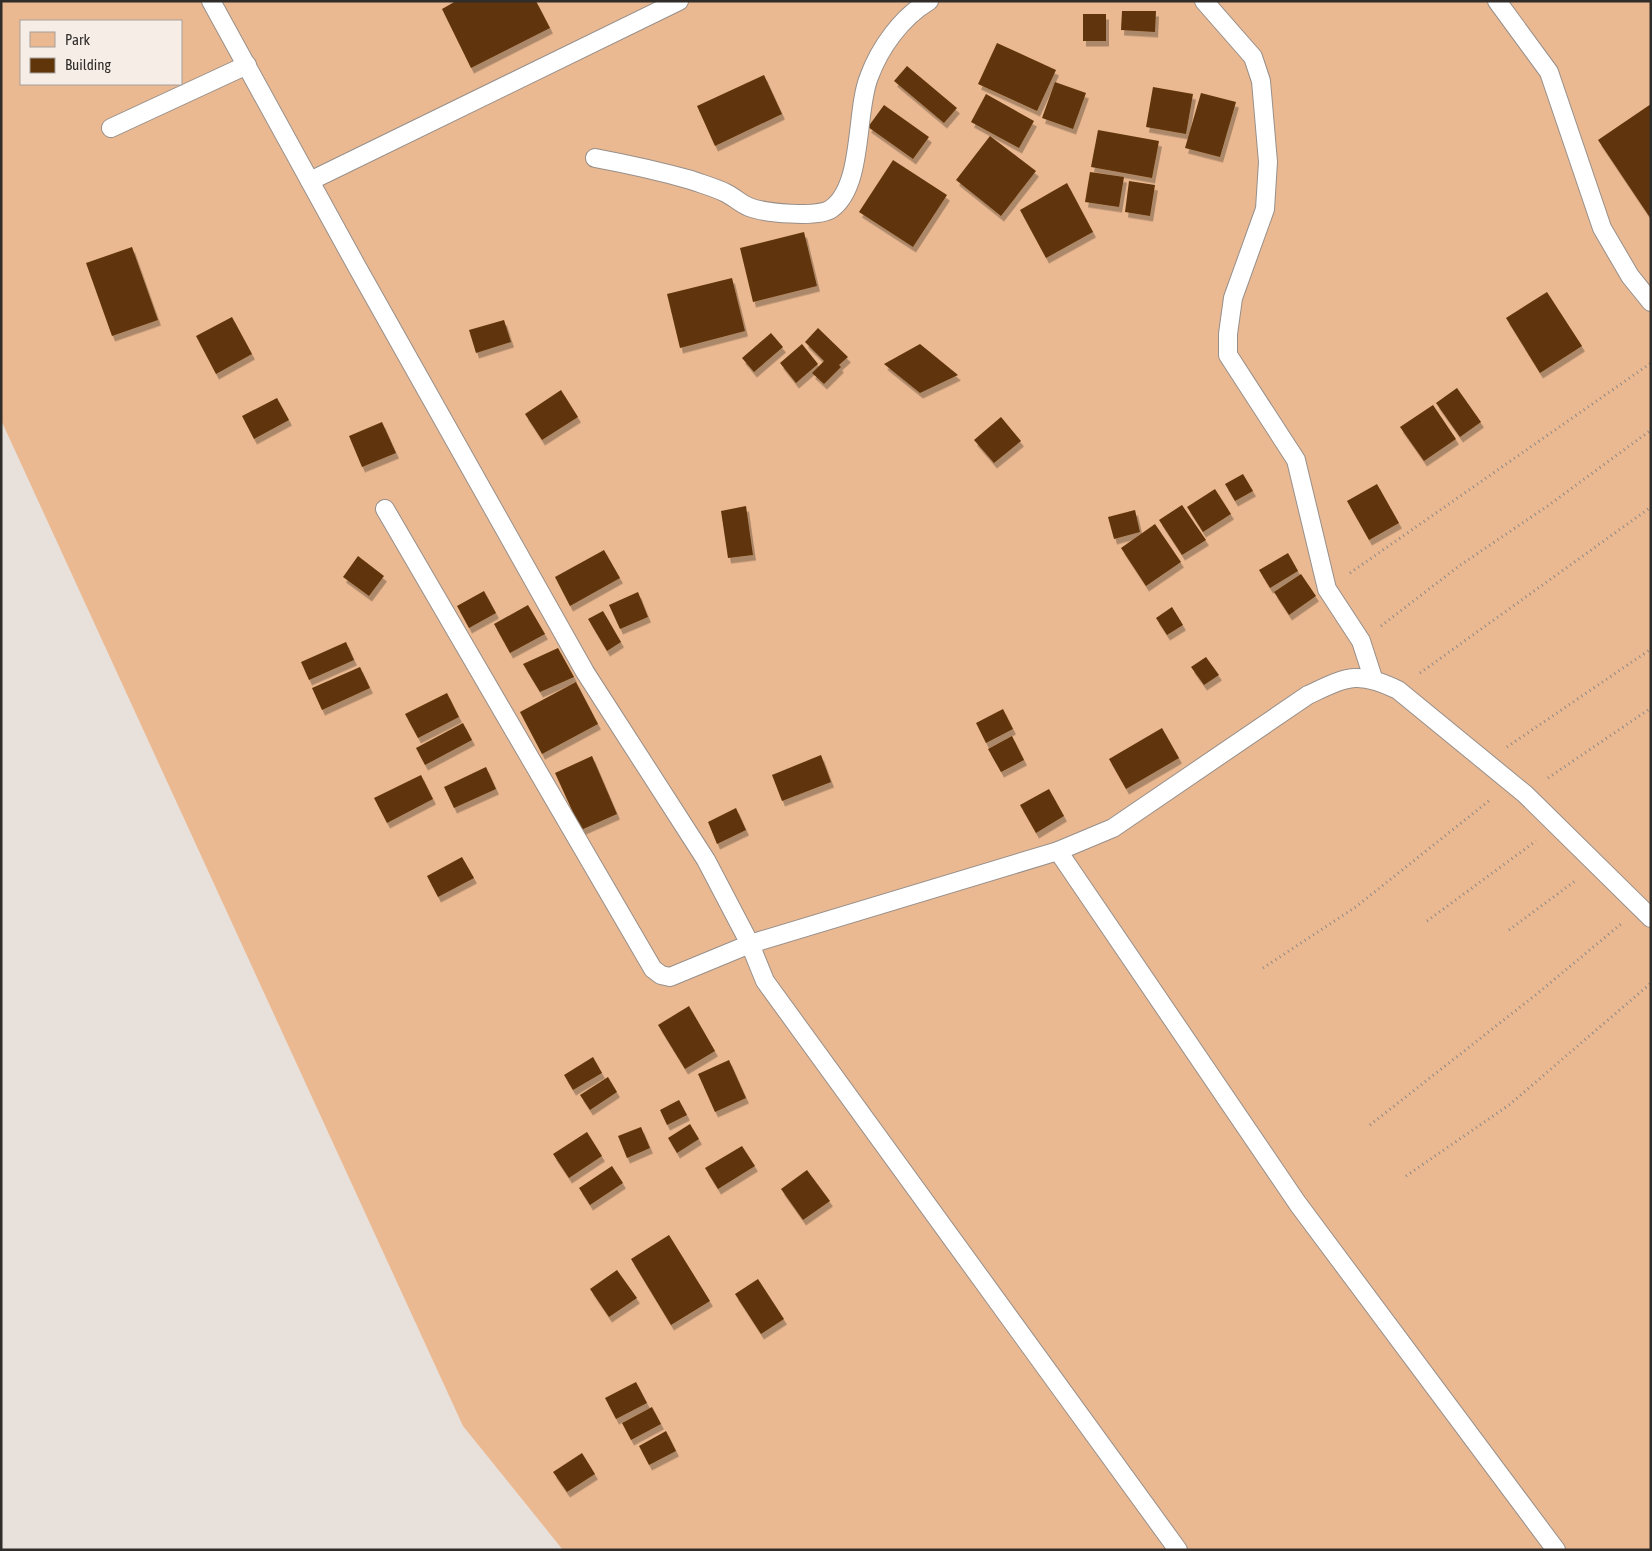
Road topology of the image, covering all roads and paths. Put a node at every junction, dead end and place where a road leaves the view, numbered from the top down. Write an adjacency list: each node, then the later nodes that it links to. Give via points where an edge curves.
1 (211, 1): 6 (lane)
2 (679, 1): 9 (lane)
3 (929, 1): 8 (lane, via 893,33 868,77 850,181 840,201 830,210 800,214 750,208 725,192 692,181 644,167)
4 (1204, 1): 15 (lane, via 1253,57 1262,81 1268,162 1265,209 1233,298 1228,355 1296,460)
5 (1497, 1): 10 (lane, via 1549,72 1602,228 1630,276)
6 (247, 65): 7 (lane); 9 (lane)
7 (111, 128)
8 (595, 158)
9 (310, 182): 29 (lane, via 585,672 706,860)
10 (1651, 302)
11 (1651, 363): 15 (path)
12 (1651, 430): 16 (path, via 1459,566)
13 (1651, 507): 19 (path)
14 (385, 509): 29 (lane, via 653,969 661,976 670,977)
15 (1327, 589): 16 (lane)
16 (1361, 641): 18 (lane)
17 (1651, 649): 21 (path)
18 (1373, 678): 19 (lane); 24 (lane, via 1343,679 1308,696 1113,828)
19 (1398, 690): 21 (lane)
20 (1651, 708): 22 (path)
21 (1486, 761): 22 (lane)
22 (1525, 794): 23 (lane); 30 (path, via 1500,792 1357,906)
23 (1557, 826): 25 (lane); 27 (path)
24 (1058, 851): 29 (lane); 35 (lane, via 1298,1204)
25 (1598, 864): 26 (lane); 28 (path)
26 (1646, 913): 32 (path)
27 (1427, 921)
28 (1510, 930)
29 (750, 944): 34 (lane, via 765,981)
30 (1263, 968)
31 (1651, 983): 33 (path, via 1508,1105)
32 (1370, 1125)
33 (1406, 1176)
34 (1178, 1550)
35 (1556, 1550)

